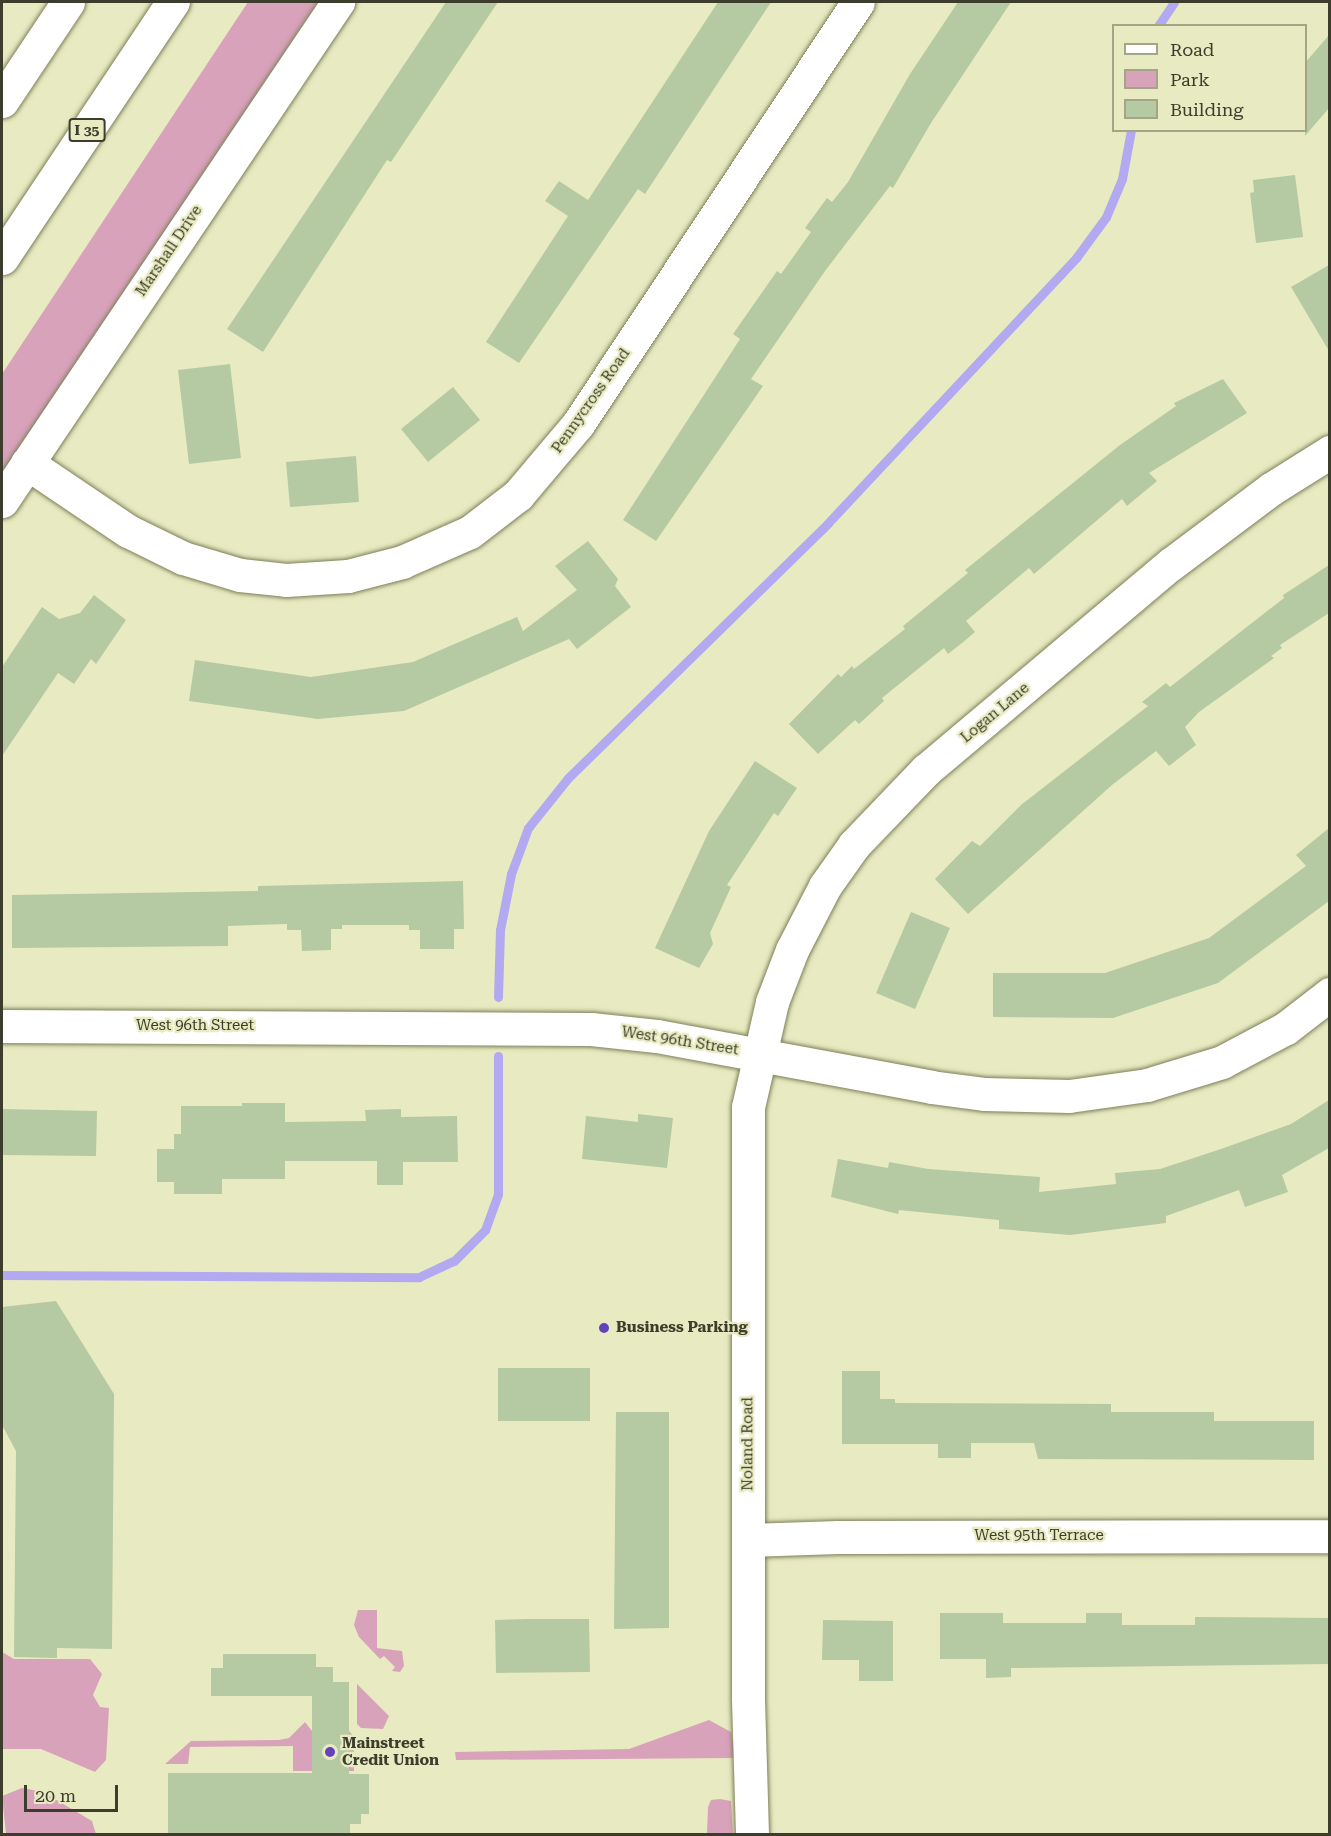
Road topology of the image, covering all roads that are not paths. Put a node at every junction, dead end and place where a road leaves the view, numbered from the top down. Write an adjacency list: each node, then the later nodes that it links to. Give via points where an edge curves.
1 (68, 2): 5 (main road)
2 (173, 2): 6 (main road, I 35)
3 (338, 2): 8 (main road, Marshall Drive)
4 (858, 2): 8 (main road, Pennycross Road, via 578,424 518,495 470,532 402,562 348,576 286,580 240,574 183,558 128,531)
5 (2, 101)
6 (2, 258)
7 (1329, 452): 12 (main road, Logan Lane, via 1271,489 1171,564 926,770 878,817 825,886 792,950 772,1002)
8 (27, 463): 9 (main road, Marshall Drive)
9 (2, 501)
10 (1329, 994): 12 (main road, West 96th Street, via 1286,1028 1222,1062 1147,1085 1069,1096 952,1090)
11 (2, 1026): 12 (main road, West 96th Street, via 540,1026 651,1035)
12 (760, 1054): 14 (main road, Noland Road, via 748,1107 747,1142)
13 (1329, 1536): 14 (main road, West 95th Terrace)
14 (748, 1540): 15 (main road, Noland Road)
15 (752, 1834)

